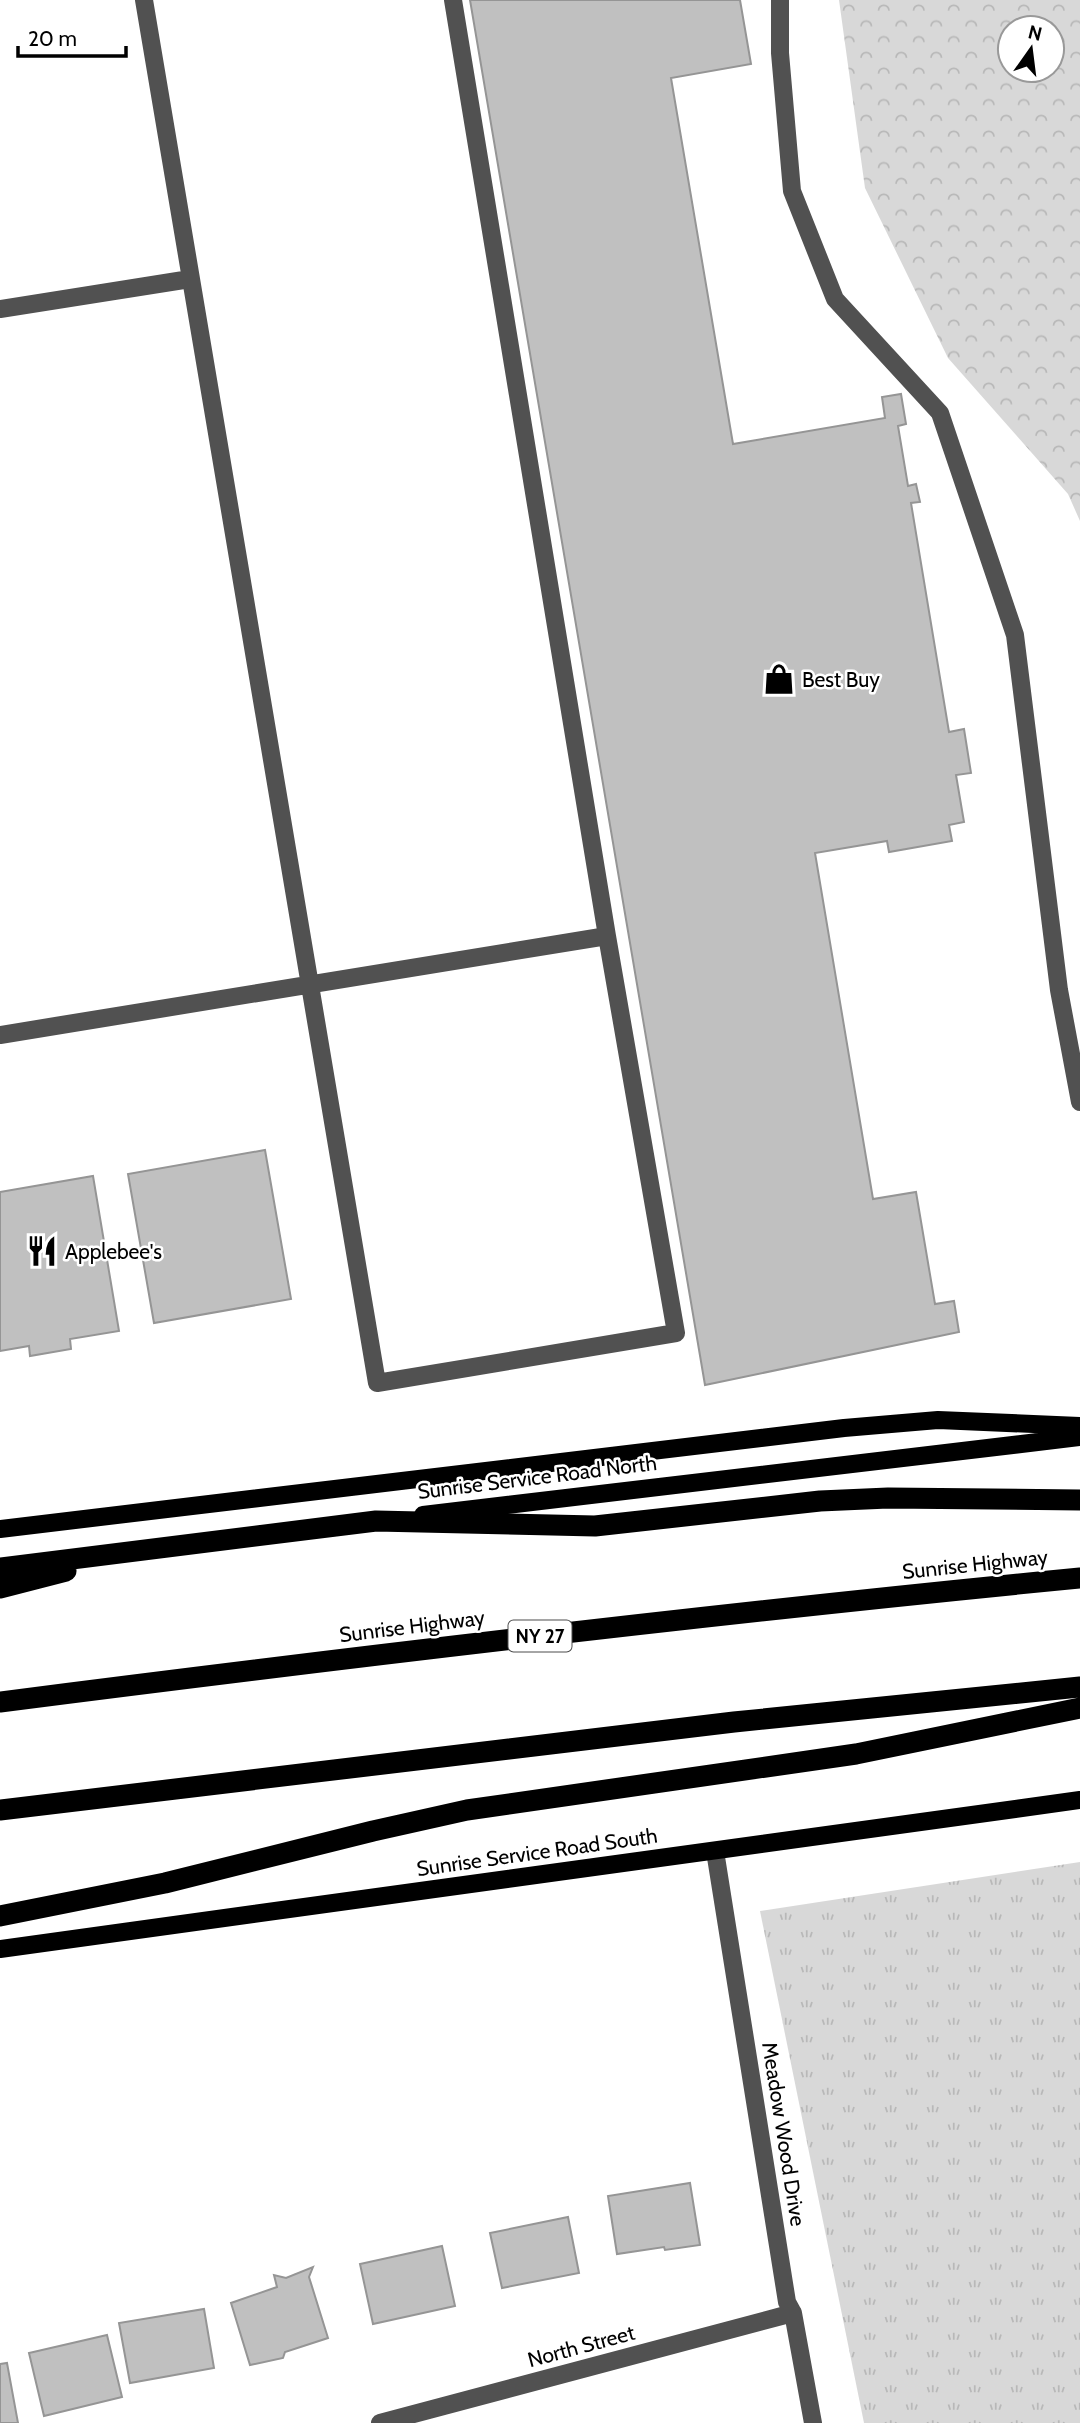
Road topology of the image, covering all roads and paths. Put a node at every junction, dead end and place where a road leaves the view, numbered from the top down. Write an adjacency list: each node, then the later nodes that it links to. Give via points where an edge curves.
1 (144, 0): 4 (street)
2 (453, 0): 6 (street)
3 (780, 0): 9 (street, via 792,191 835,299 940,413 1015,635 1059,990)
4 (190, 279): 5 (street); 7 (street)
5 (0, 309)
6 (607, 936): 7 (street); 7 (street, via 676,1333 608,1345 377,1383)
7 (311, 985): 8 (street)
8 (0, 1035)
9 (1080, 1102)
10 (1080, 1426): 14 (main road, via 939,1420 844,1428)
11 (1080, 1437): 13 (main road, Sunrise Service Road North)
12 (1080, 1500): 13 (highway, via 820,1501 595,1526)
13 (376, 1521): 15 (highway, Sunrise Service Road North)
14 (0, 1529)
15 (153, 1548): 16 (highway, Sunrise Service Road North); 18 (highway)
16 (0, 1568)
17 (1080, 1578): 20 (highway, Sunrise Highway / NY 27, via 738,1613)
18 (0, 1588)
19 (1080, 1687): 23 (highway, via 734,1722)
20 (0, 1702)
21 (1080, 1708): 25 (highway, via 856,1754 467,1811 164,1883)
22 (1080, 1800): 24 (main road, Sunrise Service Road South)
23 (0, 1810)
24 (715, 1851): 26 (main road, Sunrise Service Road South); 27 (street, Meadow Wood Drive, via 786,2302)
25 (0, 1916)
26 (0, 1950)
27 (793, 2313): 28 (street, North Street); 29 (street, Meadow Wood Drive)
28 (380, 2423)
29 (813, 2423)

